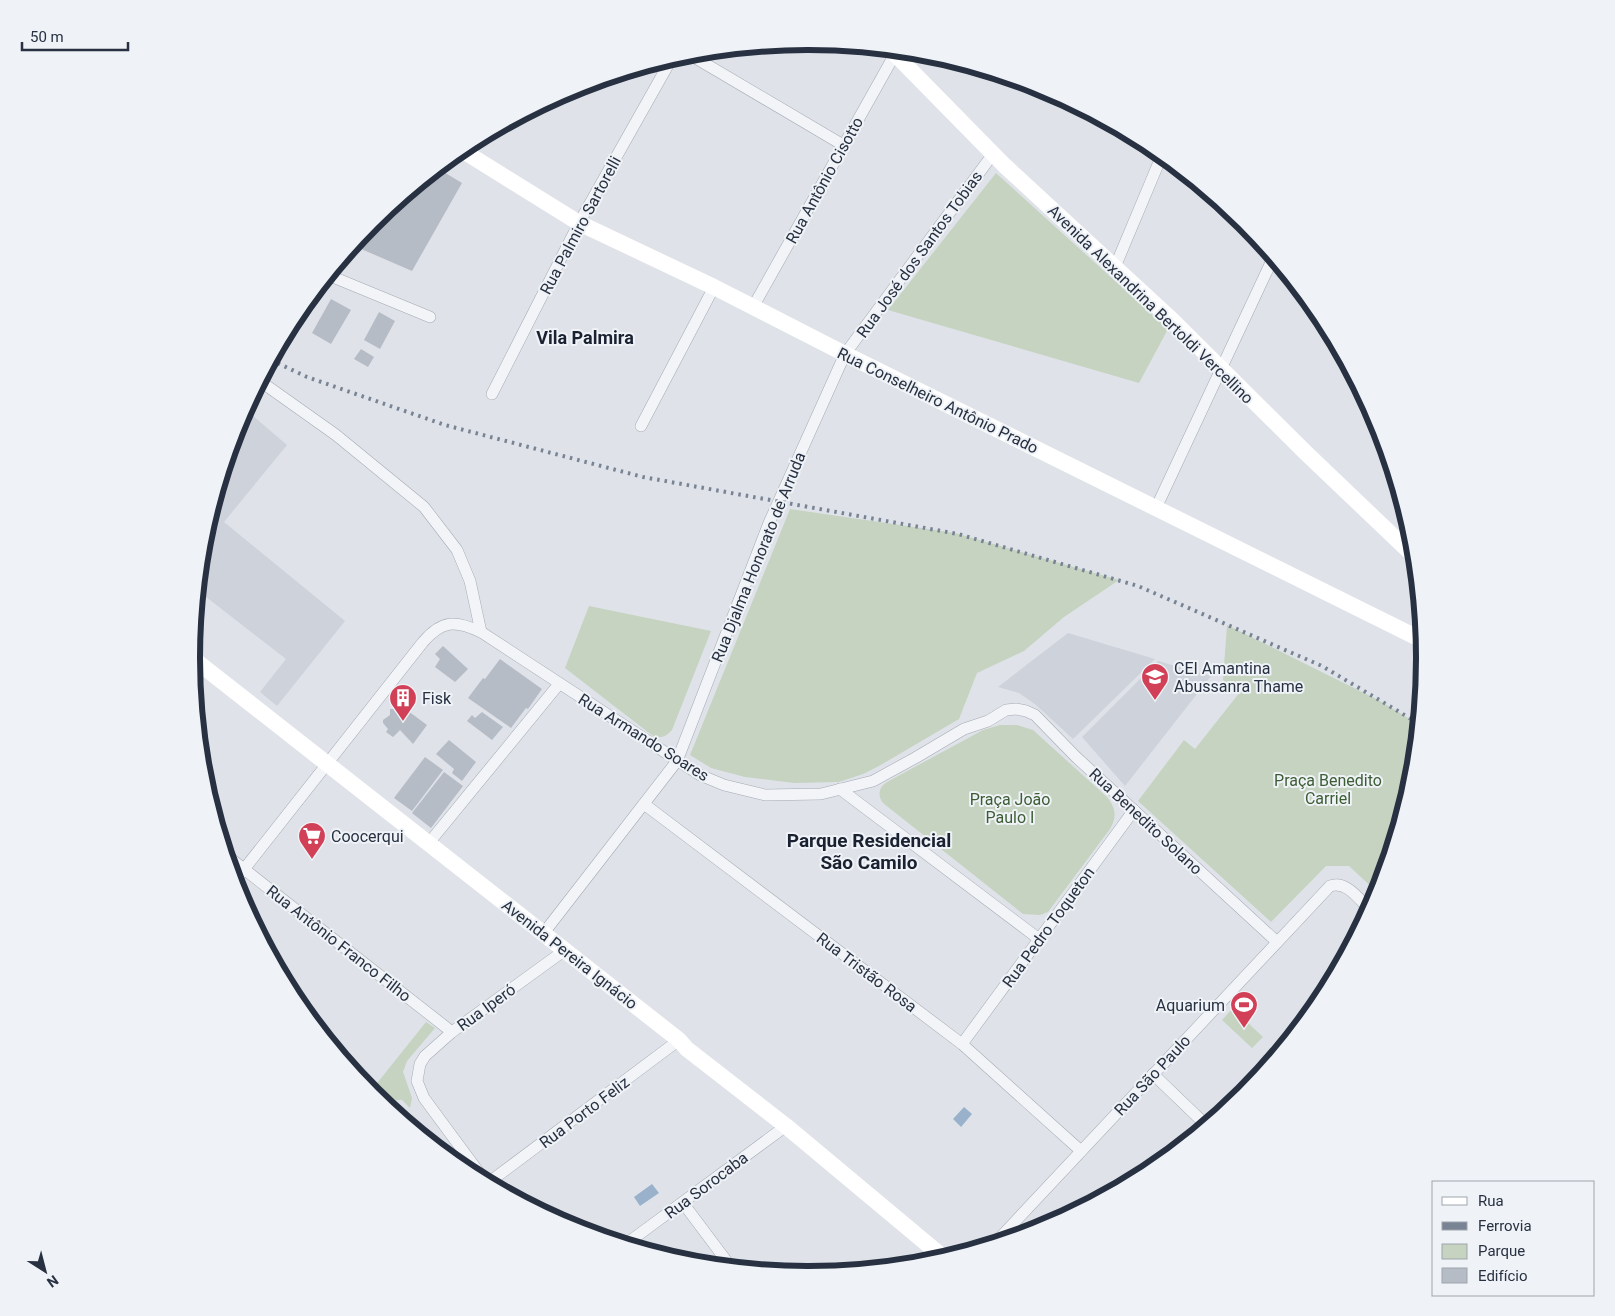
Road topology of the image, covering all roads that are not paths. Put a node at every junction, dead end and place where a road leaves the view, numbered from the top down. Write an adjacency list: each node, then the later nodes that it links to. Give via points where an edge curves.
1 (891, 56): 5 (street, Rua Antônio Cisotto)
2 (898, 57): 7 (main road, Avenida Alexandrina Bertoldi Vercellino)
3 (699, 60): 5 (street)
4 (667, 67): 9 (street, Rua Palmiro Sartorelli)
5 (843, 145): 14 (street, Rua Antônio Cisotto)
6 (468, 154): 9 (main road, Rua Conselheiro Antônio Prado)
7 (993, 154): 11 (main road, Avenida Alexandrina Bertoldi Vercellino); 16 (street, Rua José dos Santos Tobias)
8 (1159, 162): 11 (street)
9 (579, 223): 13 (main road, Rua Conselheiro Antônio Prado); 19 (street, Rua Palmiro Sartorelli)
10 (1270, 264): 17 (street)
11 (1116, 267): 17 (main road, Avenida Alexandrina Bertoldi Vercellino)
12 (334, 277): 15 (street)
13 (714, 287): 14 (main road, Rua Conselheiro Antônio Prado); 20 (street)
14 (753, 307): 16 (main road, Rua Conselheiro Antônio Prado)
15 (430, 316)
16 (845, 354): 21 (main road, Rua Conselheiro Antônio Prado); 28 (street, Rua Djalma Honorato de Arruda, via 769,523)
17 (1221, 368): 21 (street); 22 (main road, Avenida Alexandrina Bertoldi Vercellino)
18 (265, 384): 23 (street, via 336,436 424,507 457,550 470,580)
19 (492, 394)
20 (641, 426)
21 (1156, 508): 24 (main road, Rua Conselheiro Antônio Prado)
22 (1405, 548)
23 (481, 632): 26 (street, Rua Armando Soares); 29 (street, Rua Armando Soares, via 456,624 441,626 432,632)
24 (1415, 636)
25 (200, 664): 29 (main road, Avenida Pereira Ignácio)
26 (559, 684): 28 (street, Rua Armando Soares); 33 (street)
27 (1011, 709): 30 (street, Rua Armando Soares, via 964,729 873,781); 32 (street, Rua Benedito Solano, via 1035,715)
28 (677, 761): 30 (street, Rua Armando Soares, via 724,786 765,795 820,794); 31 (street, Rua Djalma Honorato de Arruda)
29 (327, 764): 33 (main road, Avenida Pereira Ignácio); 35 (street)
30 (840, 789): 39 (street)
31 (644, 804): 38 (street, Rua Djalma Honorato de Arruda); 44 (street, Rua Tristão Rosa)
32 (1134, 810): 39 (street, Rua Pedro Toqueton); 40 (street, Rua Benedito Solano)
33 (428, 844): 38 (main road, Avenida Pereira Ignácio)
34 (235, 862): 35 (street, Rua Antônio Franco Filho)
35 (244, 869): 36 (street); 42 (street, Rua Antônio Franco Filho)
36 (240, 874)
37 (1363, 904): 40 (street, Rua São Paulo, via 1346,887 1330,886)
38 (543, 934): 41 (main road, Avenida Pereira Ignácio)
39 (1039, 939): 44 (street, Rua Pedro Toqueton)
40 (1277, 942): 45 (street, Rua São Paulo)
41 (565, 950): 42 (street, Rua Iperó); 43 (main road, Avenida Pereira Ignácio)
42 (452, 1032): 49 (street, Rua Iperó, via 425,1056 417,1081 424,1098)
43 (680, 1040): 47 (main road, Avenida Pereira Ignácio, via 687,1049); 50 (street, Rua Porto Feliz)
44 (962, 1044): 48 (street, Rua Tristão Rosa)
45 (1153, 1074): 46 (street); 48 (street, Rua São Paulo)
46 (1201, 1121)
47 (786, 1126): 51 (street, Rua Sorocaba); 54 (main road, Avenida Pereira Ignácio)
48 (1081, 1151): 52 (street, Rua São Paulo)
49 (476, 1168)
50 (493, 1179)
51 (683, 1203): 53 (street, Rua Sorocaba); 55 (street)
52 (1002, 1234)
53 (632, 1240)
54 (936, 1252)
55 (726, 1261)

